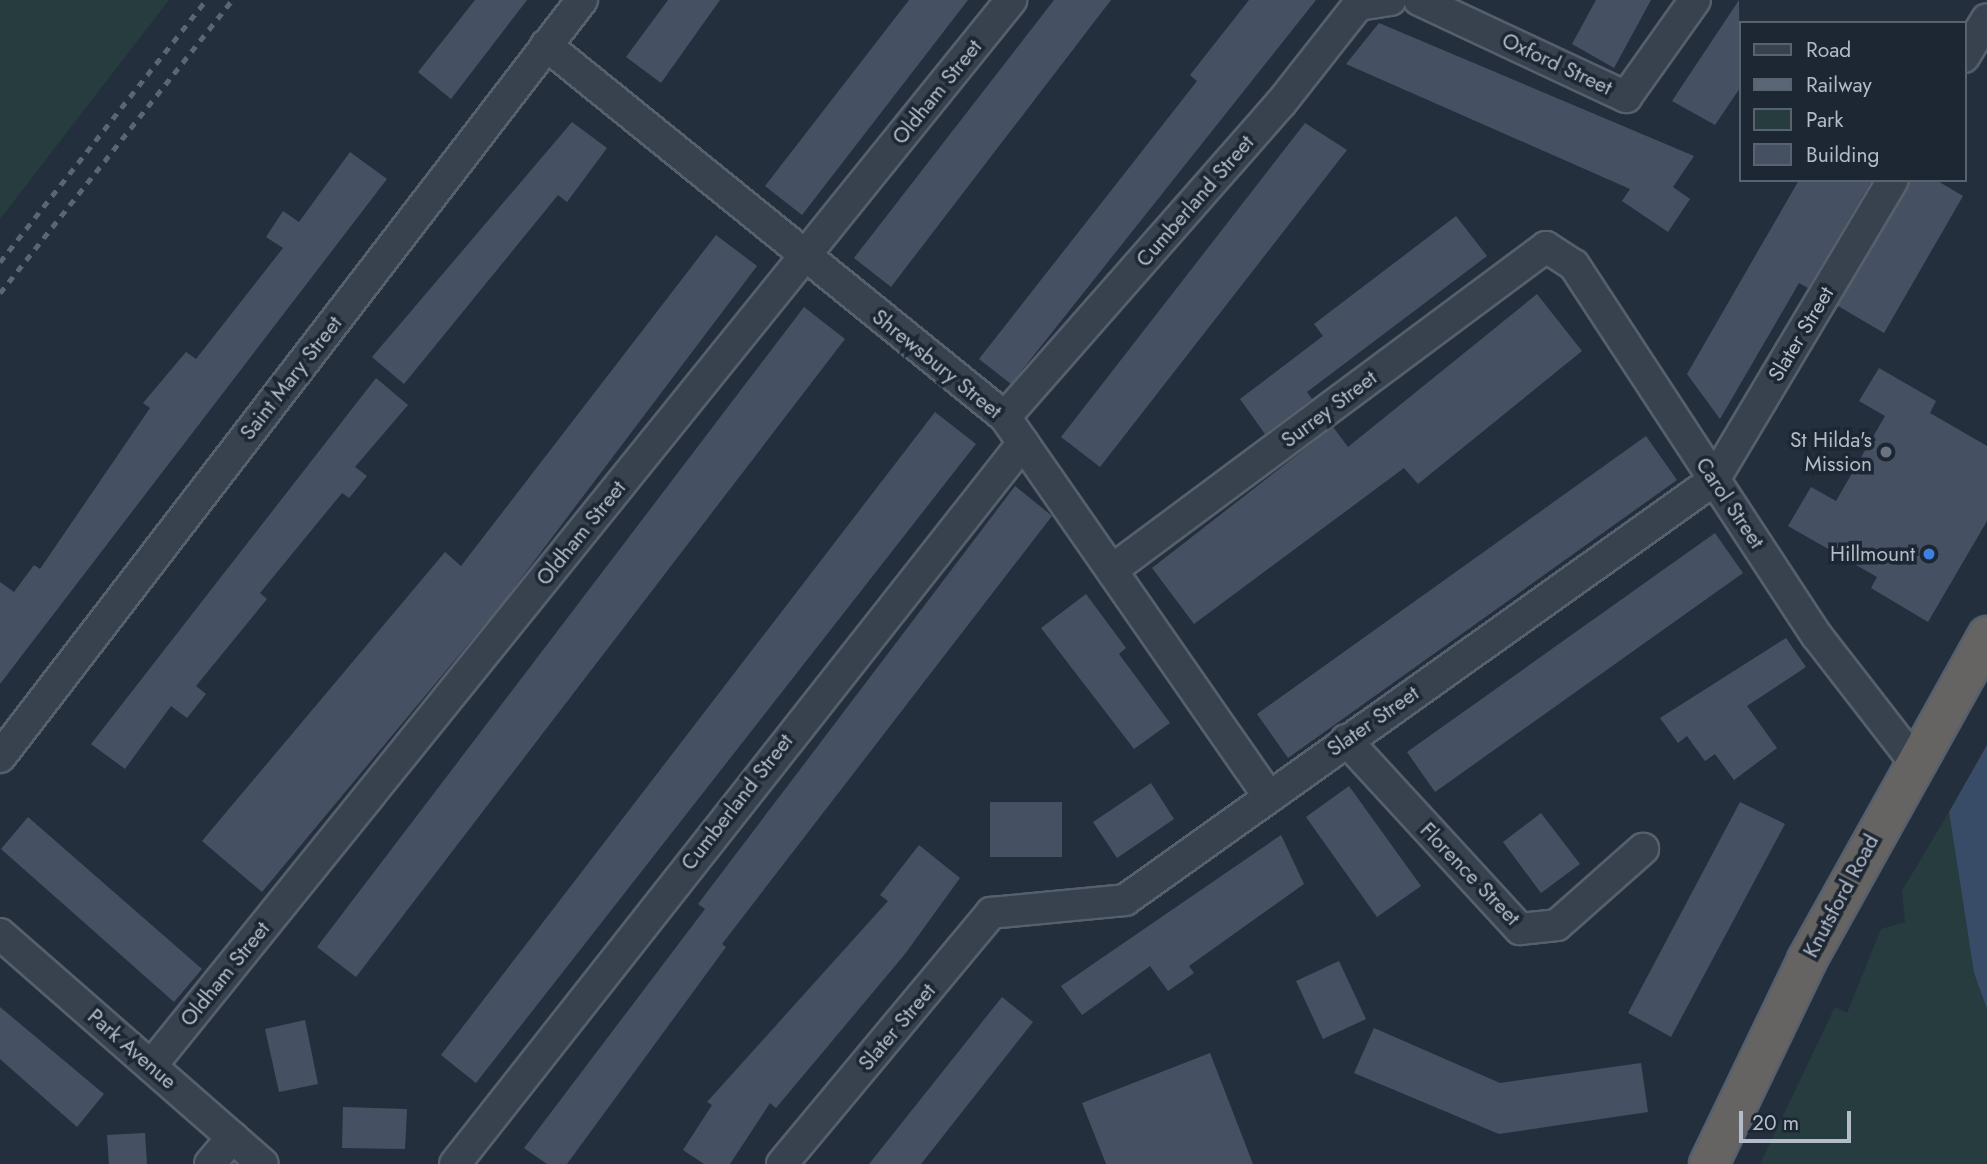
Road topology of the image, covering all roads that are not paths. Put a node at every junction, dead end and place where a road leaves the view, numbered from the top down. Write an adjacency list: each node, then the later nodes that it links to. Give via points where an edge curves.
1 (582, 0): 7 (street, Saint Mary Street)
2 (1011, 0): 11 (street, Oldham Street)
3 (1391, 0): 12 (street, Cumberland Street, via 1358,5 1281,103)
4 (1419, 0): 5 (street, Oxford Street, via 1626,97)
5 (1695, 0)
6 (1987, 19): 8 (street)
7 (546, 45): 11 (street, Shrewsbury Street); 18 (street, Saint Mary Street)
8 (1966, 54)
9 (1892, 182): 14 (street, Slater Street)
10 (1546, 247): 14 (street, Carol Street, via 1574,265); 15 (street, Surrey Street)
11 (805, 256): 12 (street, Shrewsbury Street); 23 (street, Oldham Street)
12 (1005, 417): 13 (street, Shrewsbury Street)
13 (1023, 443): 15 (street, Shrewsbury Street); 27 (street, Cumberland Street)
14 (1714, 480): 17 (street, Slater Street); 19 (street, Carol Street, via 1817,636)
15 (1111, 570): 20 (street, Shrewsbury Street)
16 (1987, 636): 19 (highway, Knutsford Road)
17 (1346, 740): 20 (street, Slater Street); 21 (street, Florence Street, via 1520,929 1557,925)
18 (0, 757)
19 (1914, 761): 29 (highway, Knutsford Road, via 1807,960)
20 (1268, 796): 28 (street, Slater Street, via 1125,900 991,913)
21 (1643, 849)
22 (0, 934): 23 (street, Park Avenue)
23 (151, 1066): 24 (street, Park Avenue)
24 (233, 1137): 25 (street); 26 (street, Park Avenue)
25 (210, 1164)
26 (263, 1164)
27 (455, 1164)
28 (782, 1164)
29 (1709, 1164)

